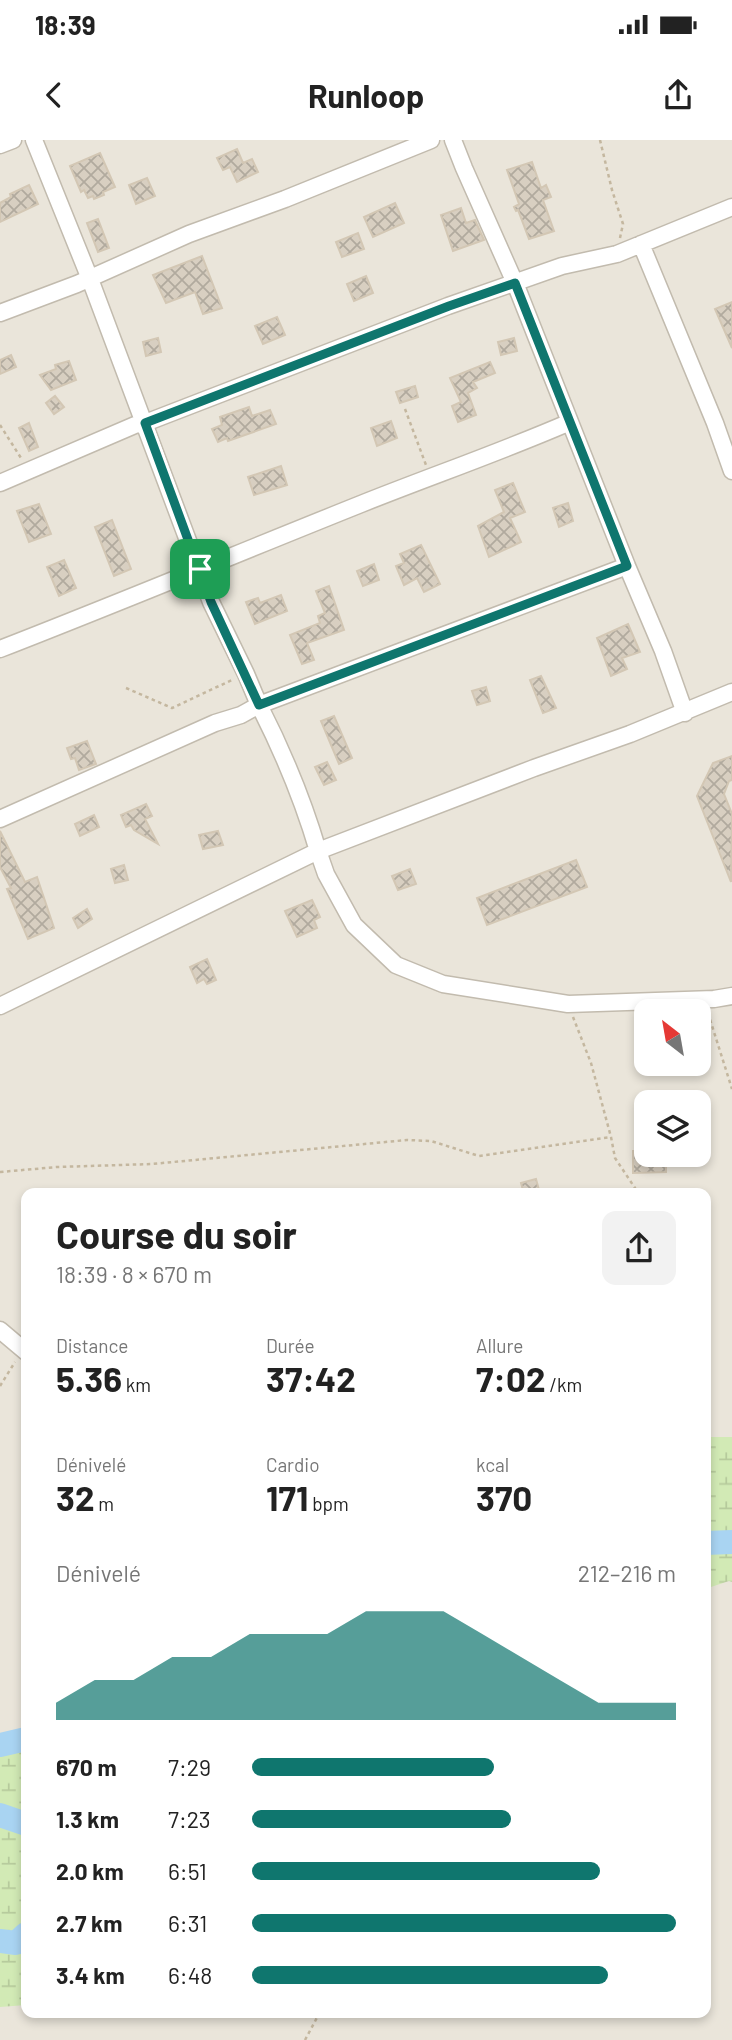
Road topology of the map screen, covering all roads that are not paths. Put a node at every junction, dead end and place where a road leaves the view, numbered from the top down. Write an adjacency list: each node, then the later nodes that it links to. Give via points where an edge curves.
1 (13, 140): 5 (street)
2 (34, 140): 8 (street)
3 (430, 140): 8 (street, via 189,234)
4 (453, 140): 9 (street)
5 (0, 145)
6 (732, 206): 7 (street)
7 (641, 244): 9 (street); 13 (street)
8 (90, 279): 10 (street); 12 (street)
9 (515, 283): 11 (street); 12 (street)
10 (0, 313)
11 (570, 422): 15 (street); 16 (street)
12 (145, 423): 14 (street); 16 (street)
13 (732, 471)
14 (0, 483)
15 (627, 566): 19 (street); 20 (street)
16 (200, 569): 17 (street); 19 (street)
17 (0, 649)
18 (732, 692): 20 (street)
19 (259, 705): 21 (street); 22 (street, via 282,751)
20 (685, 713): 22 (street)
21 (0, 819)
22 (318, 851): 23 (street, via 354,925 396,965 443,984 568,1004); 24 (street)
23 (732, 996)
24 (0, 1006)
25 (0, 1330): 26 (street)
26 (21, 1348)

